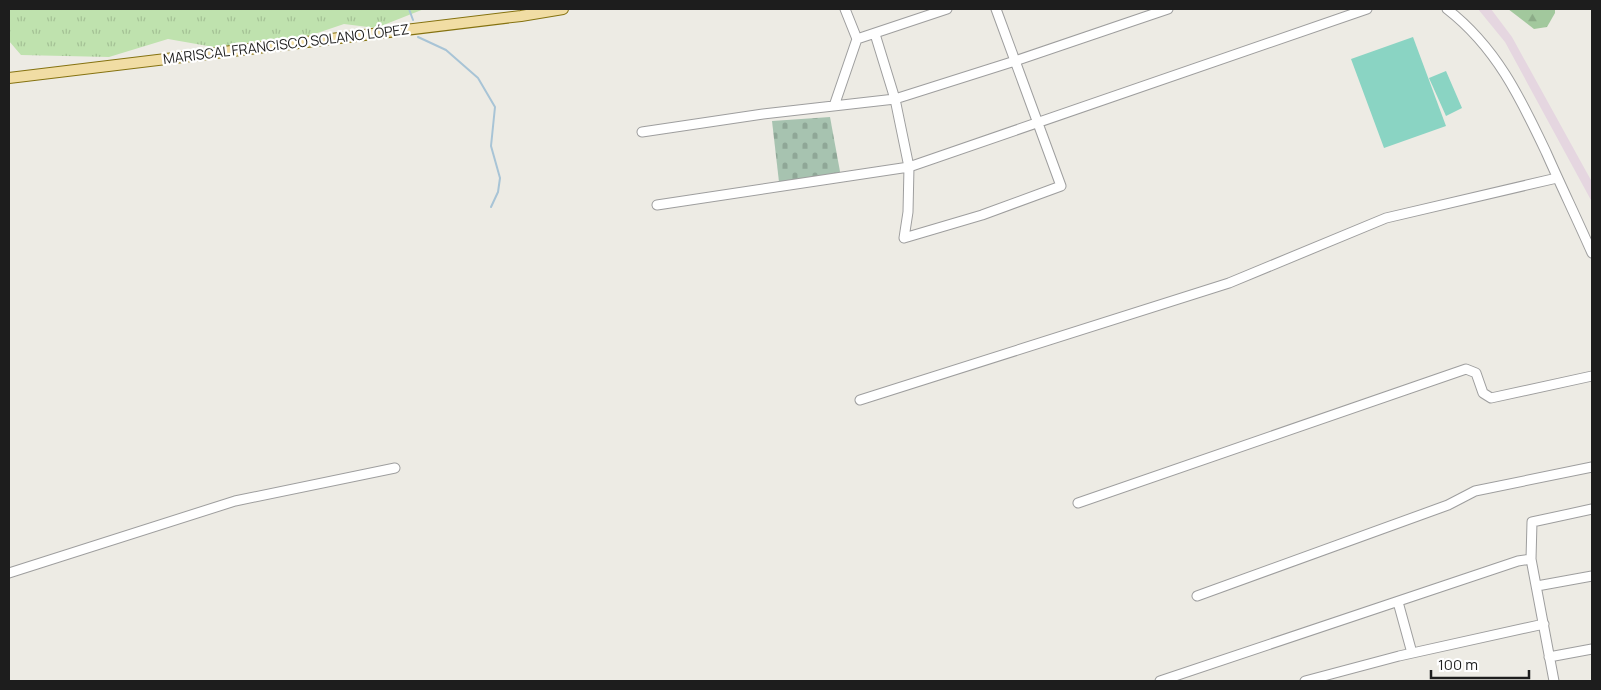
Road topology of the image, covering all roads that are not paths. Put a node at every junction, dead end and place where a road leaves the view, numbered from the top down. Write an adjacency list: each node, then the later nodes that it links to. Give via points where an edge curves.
1 (563, 9): 11 (main road, MARISCAL FRANCISCO SOLANO LÓPEZ)
2 (845, 9): 9 (street)
3 (947, 9): 8 (street)
4 (996, 9): 10 (street)
5 (1168, 9): 10 (street)
6 (1367, 9): 14 (street)
7 (1447, 9): 17 (street, via 1475,32 1505,72)
8 (875, 34): 9 (street); 12 (street)
9 (857, 39): 13 (street)
10 (1015, 61): 12 (street); 14 (street)
11 (9, 78)
12 (896, 99): 13 (street); 16 (street)
13 (834, 106): 15 (street)
14 (1038, 124): 16 (street); 16 (street, via 1061,186 982,215 904,238)
15 (642, 132)
16 (909, 167): 18 (street)
17 (1557, 178): 19 (street); 21 (street, via 1386,218 1229,283)
18 (657, 205)
19 (1592, 253)
20 (1592, 376): 24 (street, via 1491,398 1483,394 1476,373 1466,369)
21 (860, 400)
22 (1592, 467): 30 (street, via 1470,493 1440,508)
23 (395, 468): 27 (street, via 236,501)
24 (1078, 503)
25 (1592, 509): 26 (street, via 1532,522)
26 (1531, 559): 29 (street); 31 (street)
27 (9, 572)
28 (1592, 576): 29 (street)
29 (1537, 586): 32 (street)
30 (1197, 596)
31 (1398, 602): 34 (street); 36 (street)
32 (1544, 624): 34 (street); 35 (street)
33 (1592, 649): 35 (street)
34 (1412, 653): 37 (street)
35 (1550, 657): 38 (street)
36 (1160, 681)
37 (1305, 681)
38 (1554, 681)

